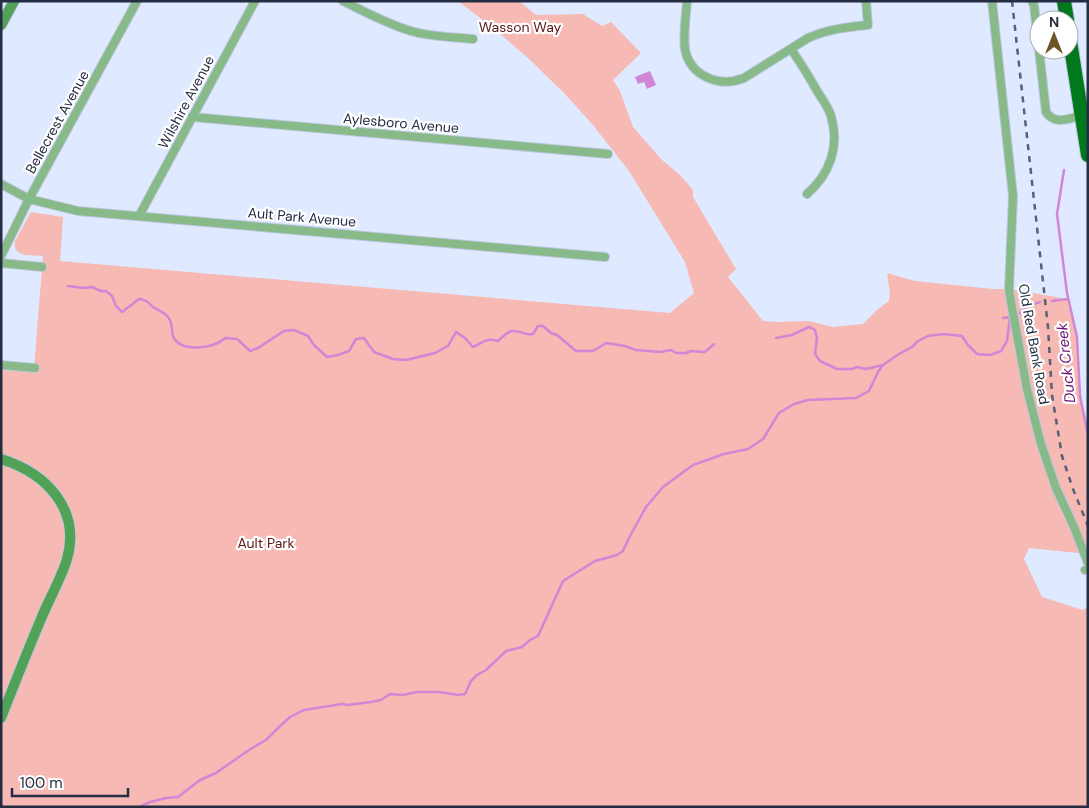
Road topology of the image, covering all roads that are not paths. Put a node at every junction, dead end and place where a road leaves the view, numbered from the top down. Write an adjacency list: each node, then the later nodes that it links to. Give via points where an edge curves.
1 (14, 1): 9 (street)
2 (137, 1): 19 (street, Bellecrest Avenue)
3 (255, 1): 14 (street, Wilshire Avenue)
4 (343, 1): 10 (street, via 413,32)
5 (687, 1): 11 (street, via 685,49 690,62 706,77 723,82 737,81)
6 (866, 1): 11 (street, via 868,25 828,30)
7 (992, 1): 28 (street, Old Red Bank Road, via 1012,196 1009,289 1027,389 1041,444)
8 (1032, 1): 13 (street, via 1046,112 1058,120)
9 (1, 24)
10 (474, 39)
11 (791, 49): 18 (street, via 826,105 834,136 828,168)
12 (1074, 60): 13 (highway)
13 (1084, 115): 16 (highway)
14 (192, 117): 15 (street, Aylesboro Avenue); 20 (street, Wilshire Avenue)
15 (608, 154)
16 (1088, 155)
17 (1, 184): 19 (street, Ault Park Avenue)
18 (807, 194)
19 (29, 199): 20 (street, Ault Park Avenue, via 78,211); 21 (street, Bellecrest Avenue)
20 (139, 216): 22 (street, Ault Park Avenue)
21 (1, 256)
22 (605, 257)
23 (1, 263): 24 (street)
24 (42, 267)
25 (1, 365): 26 (street)
26 (34, 368)
27 (1, 459): 29 (street, via 22,466 45,483 63,506 70,534 66,564)
28 (1087, 567)
29 (1, 718)

